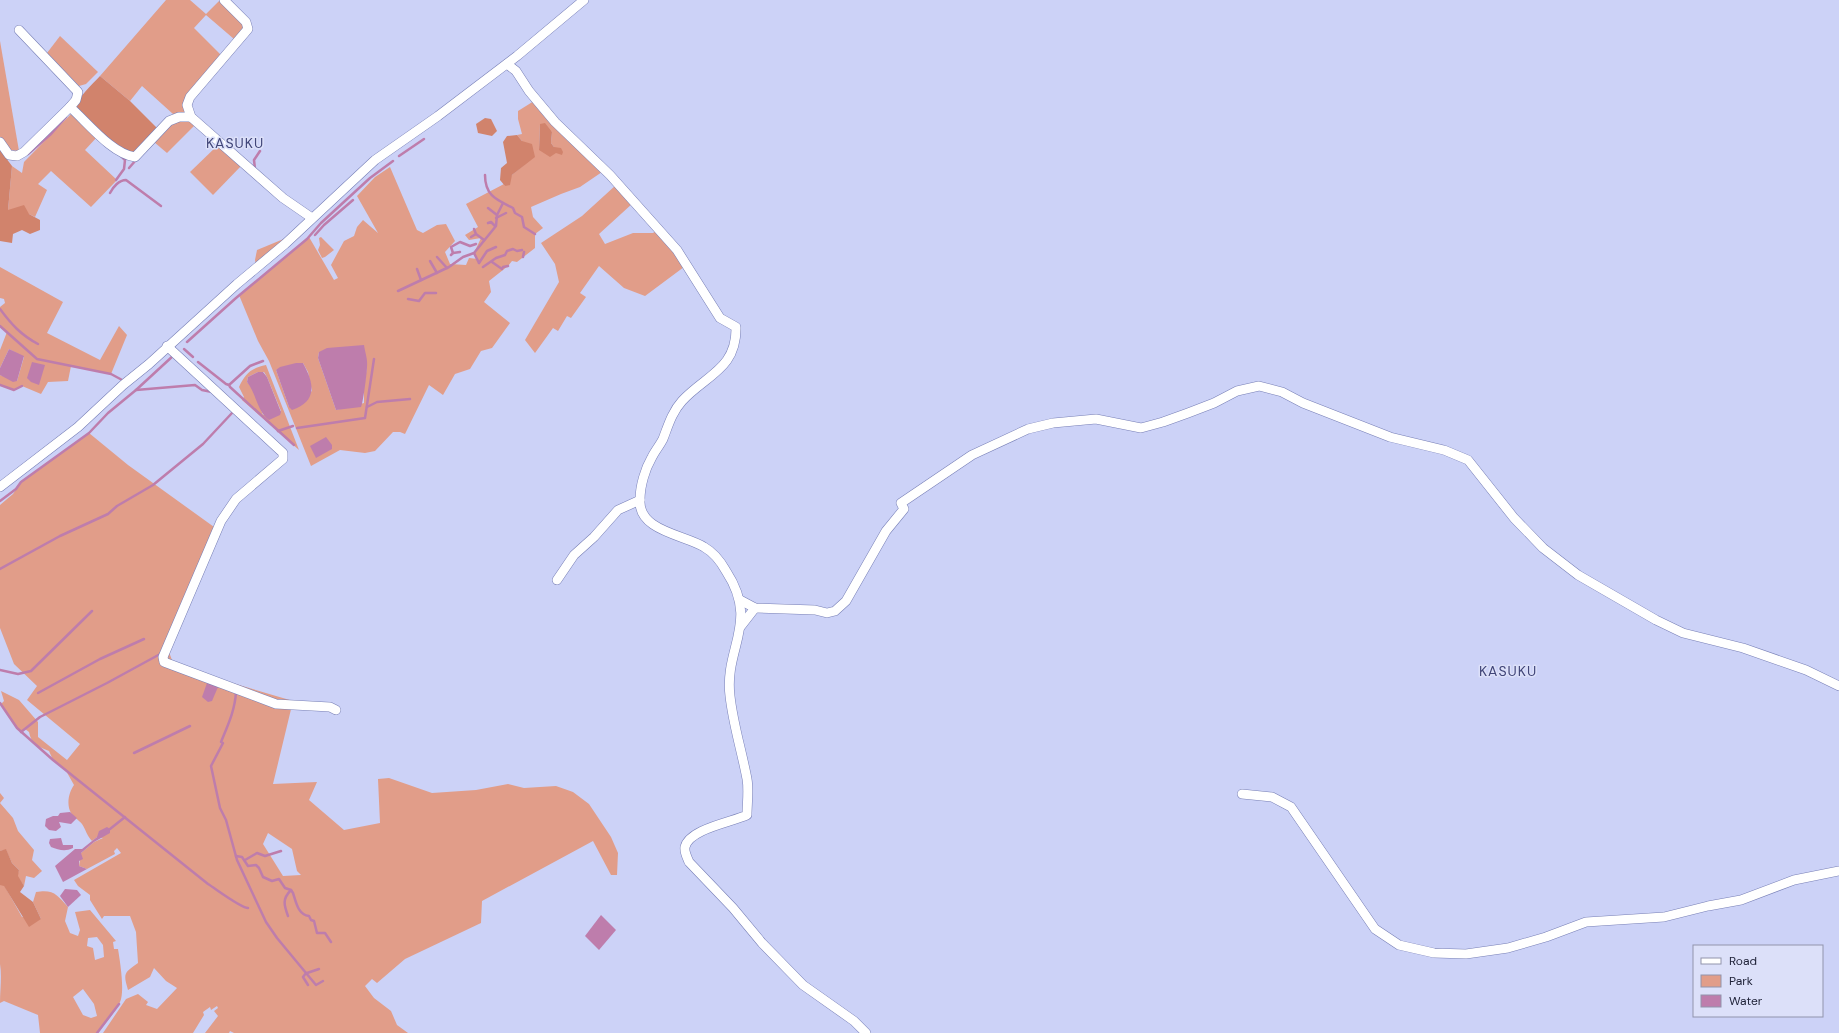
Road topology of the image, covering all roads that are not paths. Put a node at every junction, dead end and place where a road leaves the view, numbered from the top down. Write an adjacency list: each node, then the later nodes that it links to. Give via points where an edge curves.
1 (224, 0): 6 (street, via 246,22 248,30 190,96 187,105)
2 (584, 0): 4 (street)
3 (19, 30): 5 (street, via 78,92)
4 (507, 64): 8 (street, via 375,160); 11 (street, via 516,71 528,91 555,122 610,175 677,250 720,318 736,327 736,341 727,362 675,409 646,470)
5 (70, 108): 6 (street, via 117,150 135,157 169,121 179,117); 7 (street, via 17,156 9,154)
6 (191, 117): 8 (street, via 284,198)
7 (0, 142)
8 (312, 218): 9 (street, via 286,244)
9 (167, 346): 10 (street, via 70,434); 17 (street, via 283,453 283,459 236,500 221,521 162,657 164,662 276,704 330,707)
10 (0, 487)
11 (640, 500): 12 (street, via 618,510 574,555); 13 (street, via 644,516 651,522 696,542 710,552 726,571)
12 (557, 580)
13 (740, 600): 14 (street); 15 (street)
14 (754, 608): 15 (street); 16 (street, via 815,610 827,613 835,611 846,601 886,531 904,509 901,503 972,455 1028,429 1053,423 1096,419 1141,428 1214,403 1236,391 1259,386 1282,392 1303,403 1390,437 1444,450 1468,460 1514,518 1543,548 1578,575 1683,633 1743,648 1806,670)
15 (741, 626): 20 (street, via 729,680 730,697 747,780 747,816 697,834 686,843 685,854 689,862 802,985 854,1021)
16 (1839, 686)
17 (336, 710)
18 (1242, 794): 19 (street, via 1272,797 1291,807 1375,929 1399,945 1434,954 1466,954 1508,948 1586,922 1664,917 1741,900 1794,880)
19 (1839, 871)
20 (866, 1033)

